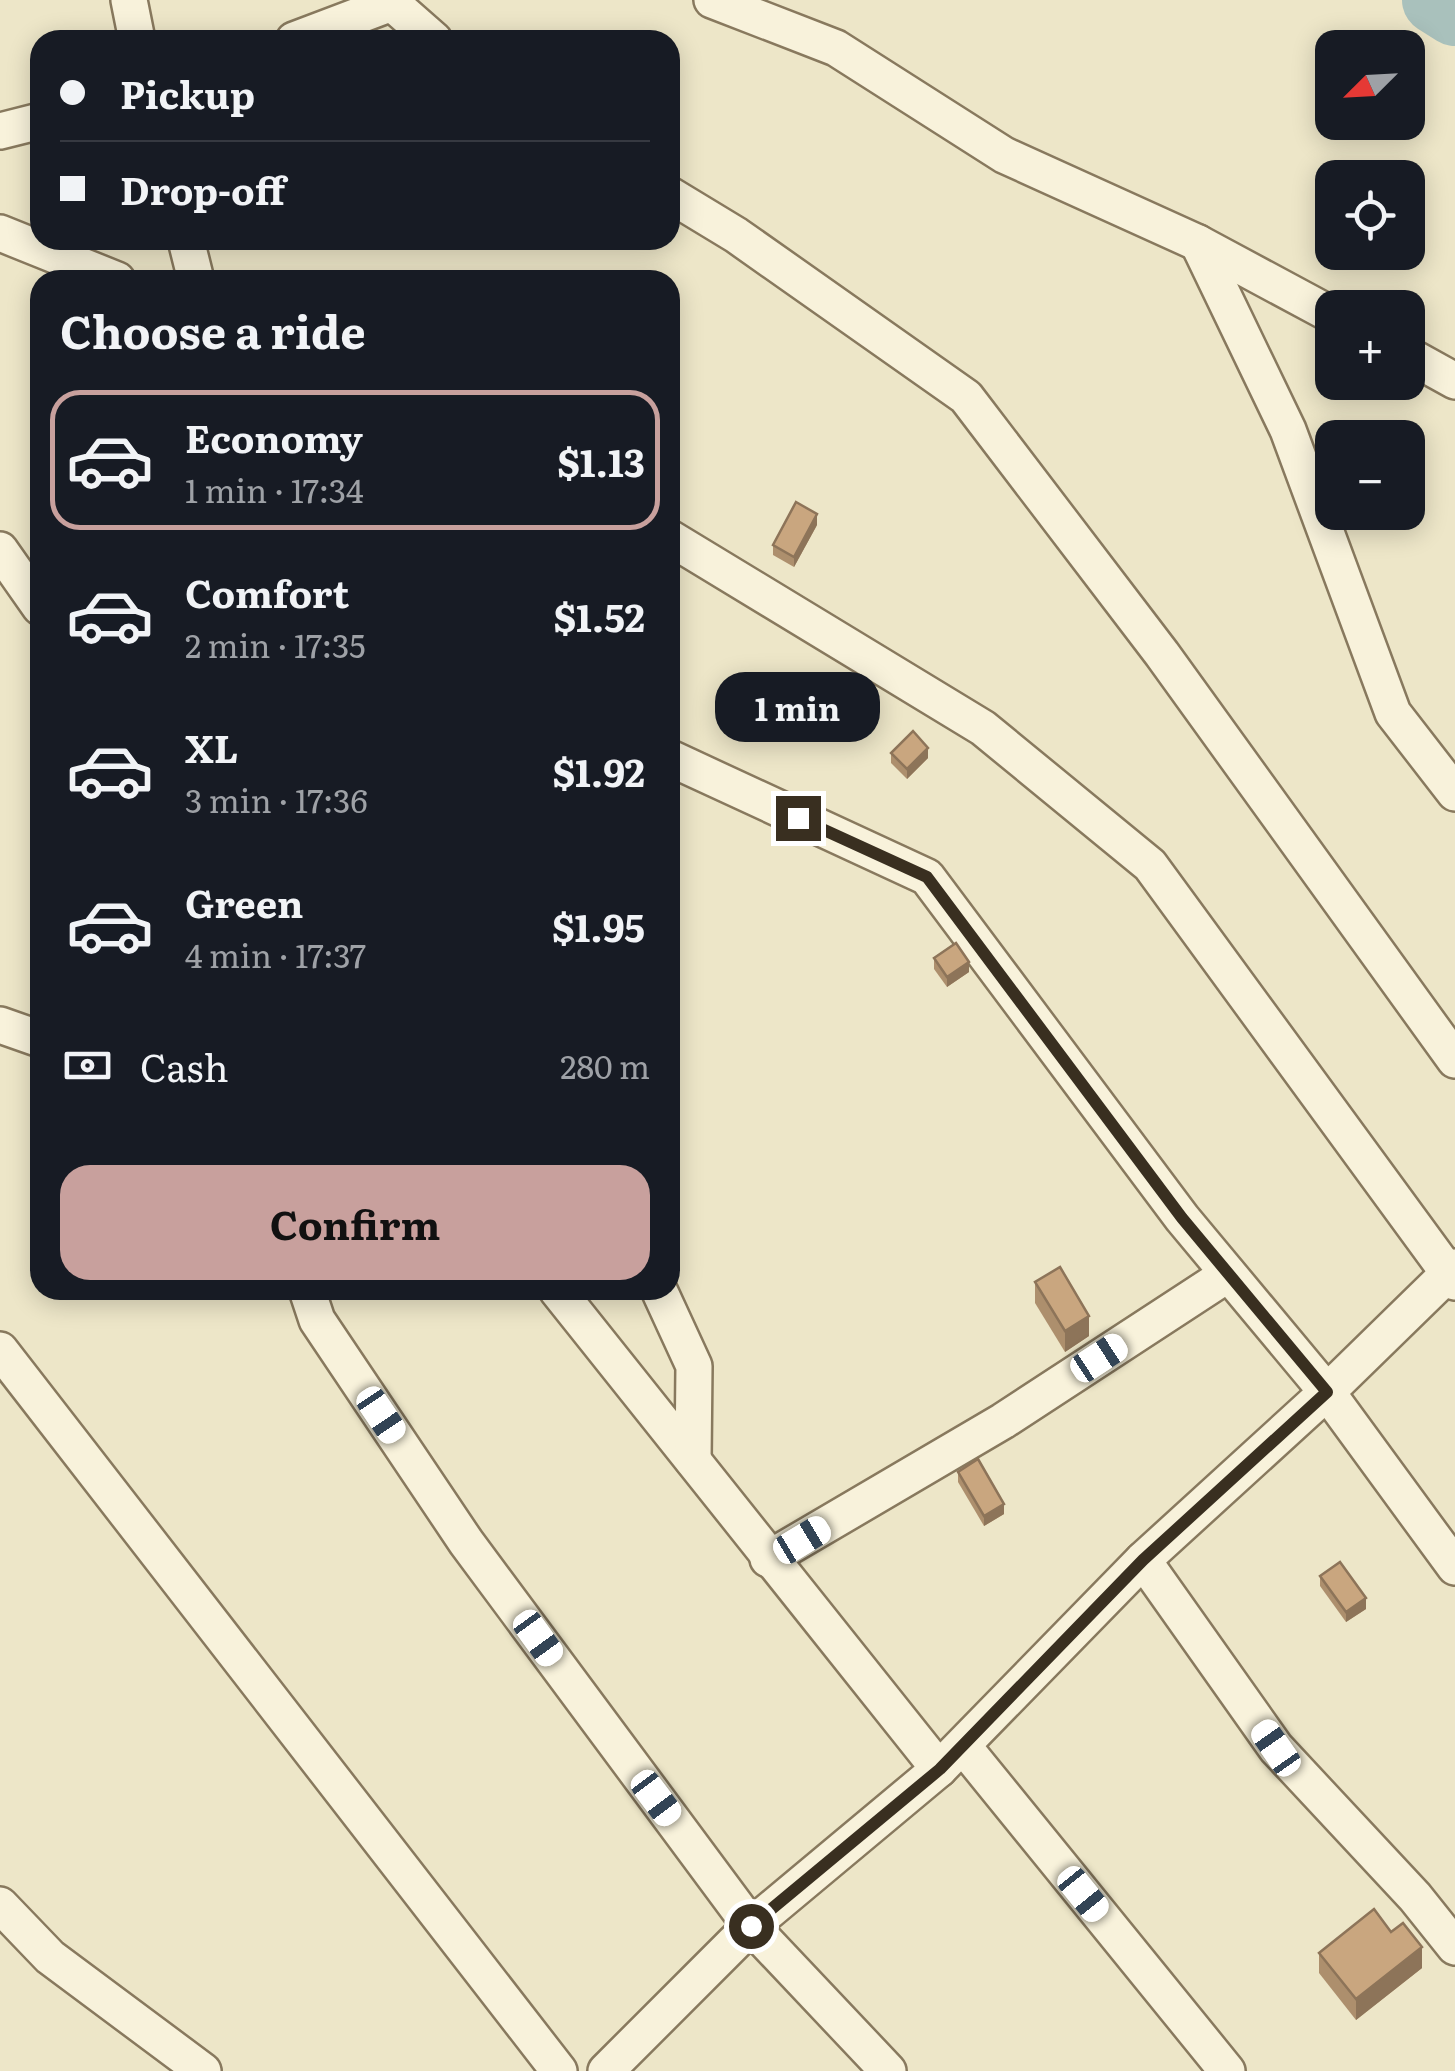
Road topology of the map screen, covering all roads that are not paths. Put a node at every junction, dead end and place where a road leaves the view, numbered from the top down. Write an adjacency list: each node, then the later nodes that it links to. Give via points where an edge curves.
1 (129, 0): 4 (street)
2 (712, 0): 11 (street, via 836,48 1004,155)
3 (393, 1): 5 (street); 6 (street)
4 (135, 30)
5 (319, 30)
6 (423, 30)
7 (30, 124): 8 (street)
8 (0, 131)
9 (680, 202): 25 (street, via 966,397 1162,654)
10 (0, 234): 12 (street)
11 (1198, 243): 15 (street); 22 (street, via 1288,430 1393,714)
12 (30, 246)
13 (41, 250): 14 (street)
14 (92, 270)
15 (1315, 306)
16 (1425, 364): 17 (street)
17 (1455, 381)
18 (680, 544): 27 (street, via 983,728 1150,865)
19 (0, 550): 20 (street)
20 (30, 593)
21 (680, 763): 26 (street, via 927,877)
22 (1455, 793)
23 (0, 1025): 24 (street)
24 (30, 1036)
25 (1455, 1060)
26 (1228, 1274): 32 (street); 34 (street, via 1002,1421)
27 (1453, 1274): 32 (street)
28 (311, 1300): 39 (street, via 317,1320 466,1542)
29 (565, 1300): 33 (street)
30 (664, 1300): 33 (street, via 694,1366)
31 (0, 1350): 43 (street)
32 (1327, 1392): 35 (street); 36 (street)
33 (693, 1460): 34 (street)
34 (768, 1560): 37 (street)
35 (1143, 1560): 37 (street); 40 (street, via 1276,1748)
36 (1455, 1567)
37 (951, 1758): 39 (street); 45 (street)
38 (0, 1905): 42 (street, via 50,1958)
39 (751, 1926): 41 (street); 44 (street)
40 (1455, 1947)
41 (625, 2065)
42 (202, 2071)
43 (559, 2071)
44 (888, 2071)
45 (1227, 2071)

